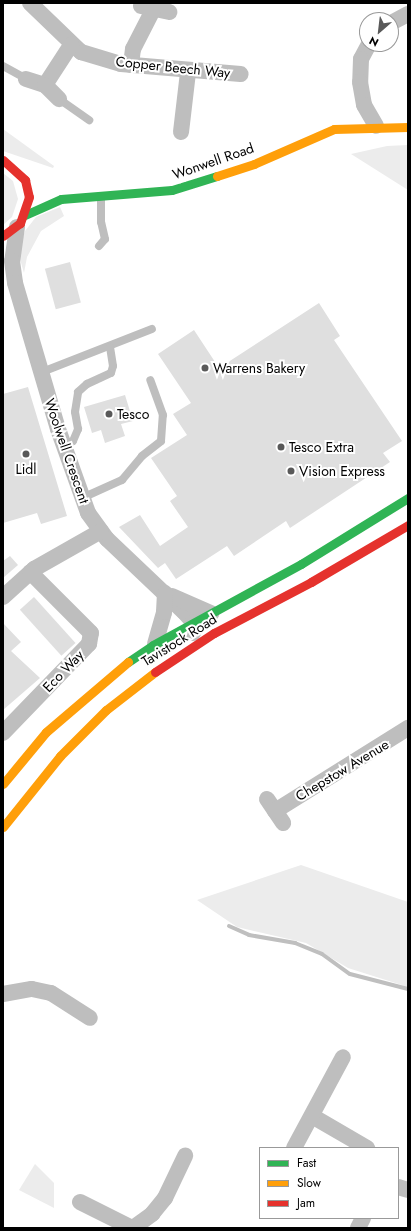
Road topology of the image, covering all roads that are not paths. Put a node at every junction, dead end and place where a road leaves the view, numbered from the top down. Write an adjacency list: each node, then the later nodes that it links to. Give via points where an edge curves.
1 (30, 3): 5 (street, Copper Beech Way)
2 (169, 12): 7 (street, via 147,8 133,49)
3 (408, 14): 4 (street)
4 (399, 19)
5 (71, 45): 7 (street, Copper Beech Way, via 81,52); 12 (street)
6 (365, 52): 15 (street, via 362,59 360,82 364,105)
7 (131, 65): 9 (street, Copper Beech Way)
8 (3, 66): 11 (lane)
9 (188, 72): 10 (street, Copper Beech Way); 17 (street)
10 (241, 74)
11 (26, 79): 12 (street)
12 (45, 85): 13 (street)
13 (59, 99): 14 (lane)
14 (90, 120)
15 (376, 126): 16 (main road, Wonwell Road); 19 (main road, Wonwell Road, via 334,129 254,164 172,190)
16 (408, 126)
17 (181, 132)
18 (3, 160): 20 (main road, via 13,166 25,180 29,197)
19 (101, 194): 20 (main road, Wonwell Road, via 61,199); 22 (lane, via 101,222 105,239)
20 (21, 221): 21 (main road, Wonwell Road); 24 (street, Woolwell Crescent, via 12,261)
21 (3, 236)
22 (99, 246)
23 (3, 260): 24 (street, Woolwell Crescent)
24 (15, 283): 27 (street, Woolwell Crescent)
25 (152, 329): 26 (lane)
26 (110, 347): 27 (lane); 29 (lane, via 111,373 87,384 78,392 75,412 78,429 73,441)
27 (42, 372): 29 (street, Woolwell Crescent)
28 (150, 380): 30 (lane, via 161,404 164,428 161,441 142,456 122,480)
29 (64, 446): 30 (street, Woolwell Crescent)
30 (82, 498): 33 (street, Woolwell Crescent)
31 (408, 498): 37 (main road, Tavistock Road, via 307,560)
32 (408, 525): 40 (main road, Tavistock Road)
33 (101, 531): 34 (street, via 73,544); 35 (street, Woolwell Crescent)
34 (30, 572): 36 (street); 42 (street, Eco Way, via 91,633 89,644)
35 (165, 593): 37 (street, Woolwell Crescent); 38 (street); 39 (street, via 164,612)
36 (3, 597)
37 (211, 613): 38 (main road, Tavistock Road)
38 (193, 622): 39 (main road, Tavistock Road); 40 (street)
39 (155, 644): 43 (main road, Tavistock Road, via 84,695 46,732)
40 (194, 646): 45 (main road, Tavistock Road, via 142,680 106,710 42,776)
41 (408, 728): 44 (street, Chepstow Avenue)
42 (3, 733)
43 (3, 784)
44 (275, 811)
45 (3, 827)
46 (3, 994): 47 (street, via 32,989 52,994)
47 (90, 1018)
48 (343, 1057): 49 (street)
49 (312, 1116): 50 (street); 51 (street)
50 (295, 1147)
51 (365, 1147)
52 (185, 1156): 55 (street, via 164,1198 152,1214)
53 (80, 1202): 55 (street)
54 (362, 1219): 56 (street)
55 (132, 1228)
56 (358, 1228)

